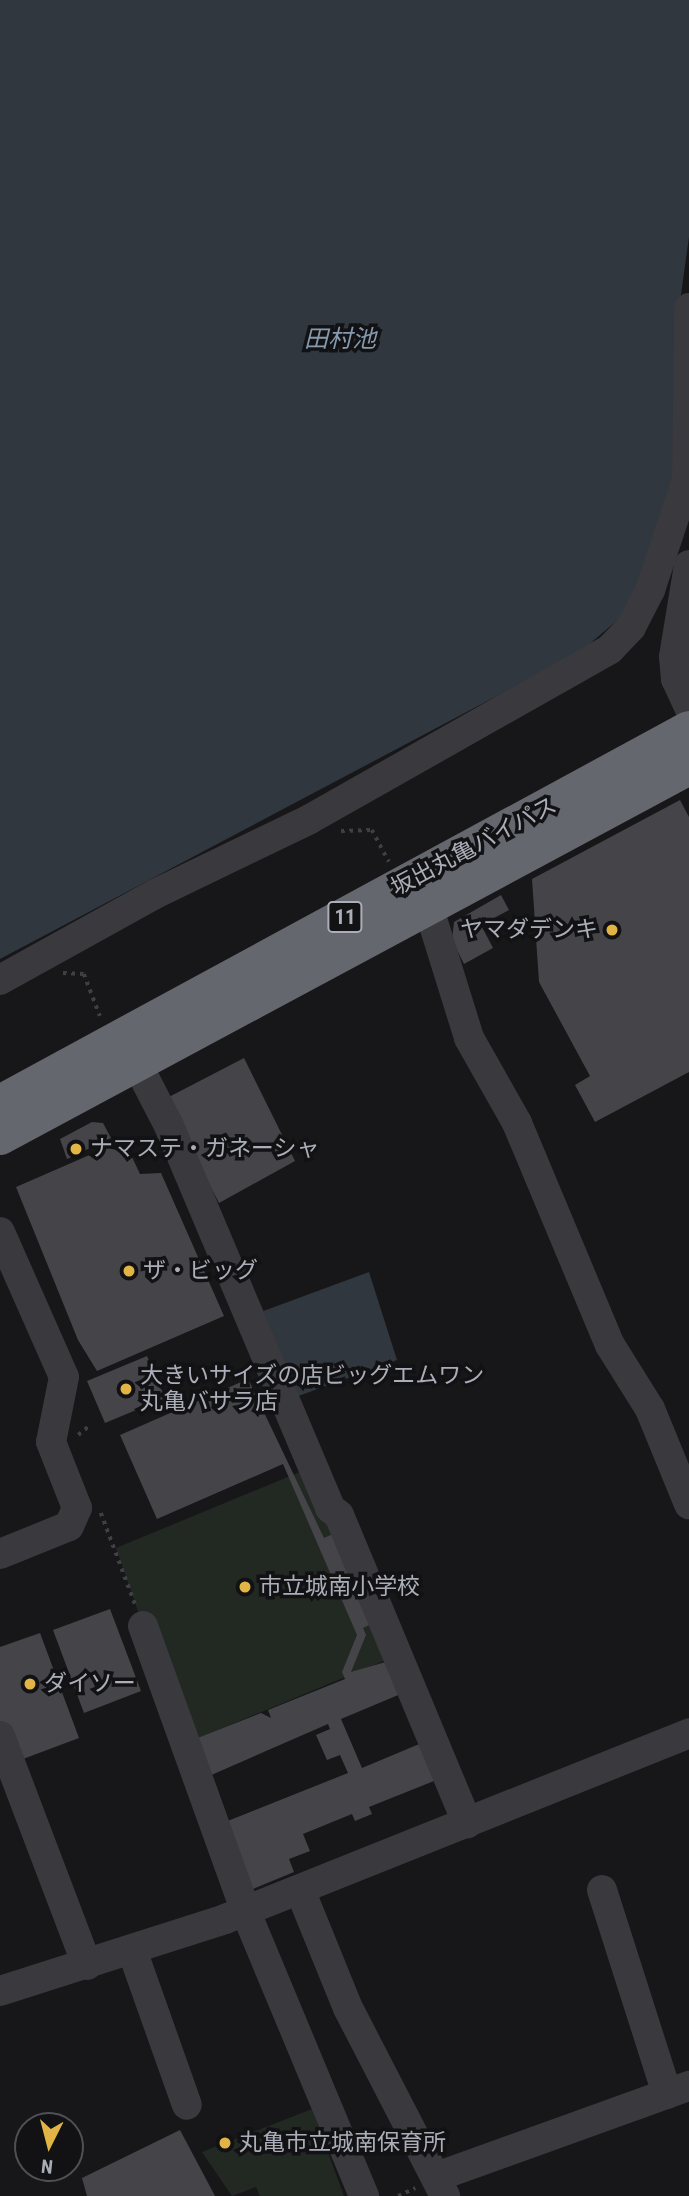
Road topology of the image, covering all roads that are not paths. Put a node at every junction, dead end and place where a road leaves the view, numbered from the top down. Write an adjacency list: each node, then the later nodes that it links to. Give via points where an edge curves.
1 (689, 308): 2 (street)
2 (689, 374): 8 (street, via 687,479 673,530 631,627 610,649 303,822 155,894)
3 (689, 565): 4 (street, via 674,657 676,680)
4 (689, 707)
5 (689, 730): 7 (highway, 坂出丸亀バイパス / 11)
6 (689, 766): 7 (highway, 坂出丸亀バイパス / 11)
7 (414, 896): 9 (highway, 坂出丸亀バイパス / 11); 13 (street, via 469,1038 517,1123 610,1345 650,1409)
8 (12, 973)
9 (122, 1054): 10 (highway, 坂出丸亀バイパス / 11); 11 (highway, 坂出丸亀バイパス / 11); 18 (street, via 169,1126)
10 (0, 1104)
11 (0, 1136)
12 (0, 1232): 14 (street, via 64,1377 51,1442 76,1508 69,1526)
13 (689, 1504)
14 (0, 1554)
15 (143, 1626): 21 (street)
16 (689, 1733): 18 (street)
17 (0, 1736): 23 (street)
18 (467, 1823): 19 (street)
19 (300, 1890): 21 (street); 27 (street, via 348,2008)
20 (601, 1890): 25 (street)
21 (245, 1910): 22 (street); 28 (street)
22 (132, 1950): 23 (street); 26 (street)
23 (87, 1965): 24 (street)
24 (0, 1991)
25 (678, 2090): 27 (street)
26 (187, 2105)
27 (440, 2187)
28 (364, 2196)

